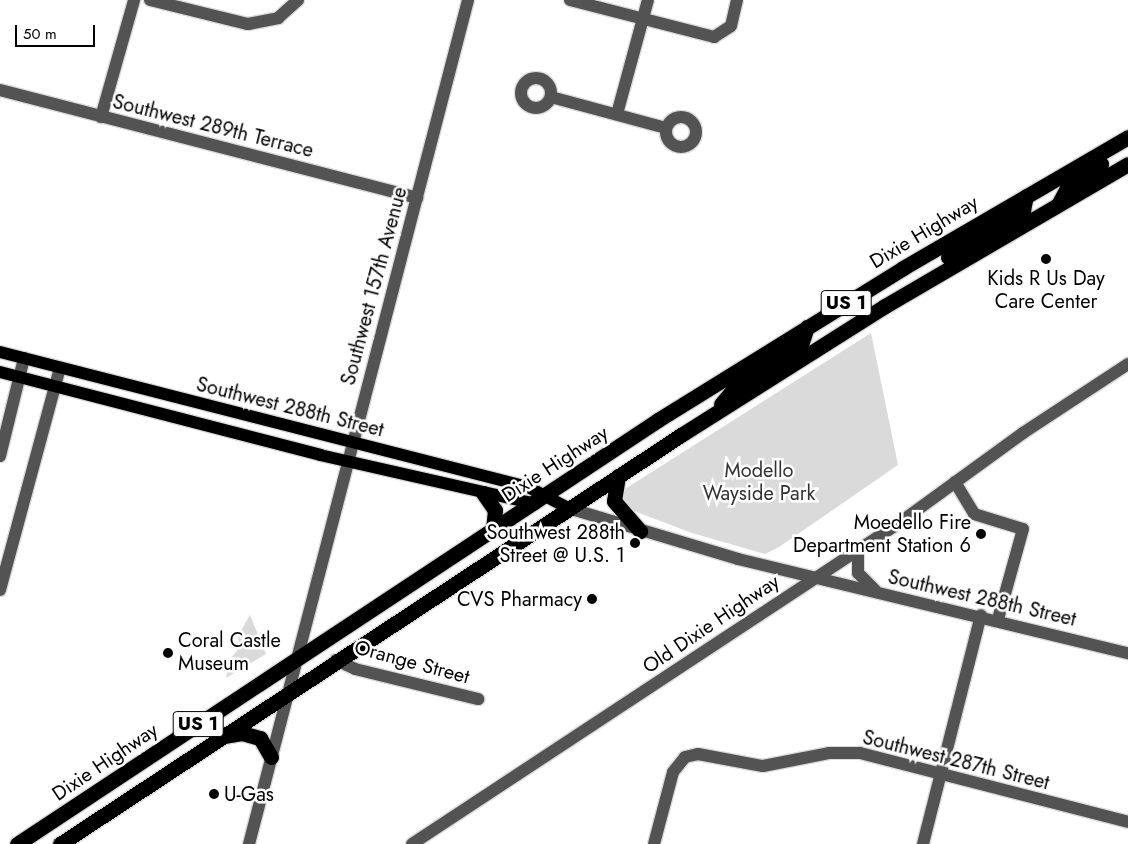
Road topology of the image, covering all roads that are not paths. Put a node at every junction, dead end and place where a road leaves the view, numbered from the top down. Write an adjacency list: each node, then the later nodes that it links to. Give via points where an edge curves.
1 (134, 0): 12 (street)
2 (150, 0): 7 (street, via 248,24 274,20)
3 (468, 0): 18 (street, Southwest 157th Avenue)
4 (570, 0): 8 (street)
5 (648, 0): 8 (street)
6 (737, 0): 8 (street, via 725,33 714,37)
7 (297, 1)
8 (642, 20): 11 (street)
9 (0, 90): 12 (street, Southwest 289th Terrace)
10 (551, 97): 11 (street)
11 (616, 114): 13 (street)
12 (101, 117): 18 (street, Southwest 289th Terrace)
13 (666, 128)
14 (1128, 137): 17 (highway, Dixie Highway / US 1)
15 (1128, 147): 19 (highway, via 1069,184)
16 (1128, 164): 19 (highway, US 1)
17 (1026, 196): 20 (highway, via 1023,210 948,257); 21 (highway, Dixie Highway / US 1)
18 (417, 198): 30 (street, Southwest 157th Avenue)
19 (1059, 203): 20 (highway, US 1)
20 (914, 288): 29 (highway, US 1)
21 (808, 327): 29 (highway, via 801,345 740,381); 36 (highway, Dixie Highway / US 1)
22 (0, 352): 23 (main road, Southwest 288th Street)
23 (24, 358): 25 (main road, Southwest 288th Street); 27 (street)
24 (1128, 364): 34 (street, Old Dixie Highway)
25 (60, 368): 28 (street); 30 (main road, Southwest 288th Street)
26 (0, 372): 27 (main road, Southwest 288th Street)
27 (20, 377): 28 (main road, Southwest 288th Street); 31 (street)
28 (55, 387): 32 (main road, Southwest 288th Street); 42 (street)
29 (712, 415): 33 (highway, US 1)
30 (352, 443): 32 (street, Southwest 157th Avenue); 36 (main road, Southwest 288th Street, via 528,487)
31 (0, 456)
32 (347, 461): 35 (main road, Southwest 288th Street); 47 (street, Southwest 157th Avenue)
33 (618, 476): 37 (highway, US 1); 39 (highway, via 614,501)
34 (955, 482): 40 (street, Old Dixie Highway); 45 (street, via 974,514 1023,529)
35 (483, 493): 36 (main road, Southwest 288th Street); 38 (highway, via 495,510)
36 (537, 500): 37 (main road, Southwest 288th Street); 38 (highway, Dixie Highway / US 1)
37 (568, 508): 39 (street, Southwest 288th Street); 48 (highway, US 1)
38 (493, 528): 47 (highway, Dixie Highway / US 1)
39 (640, 531): 41 (street, Southwest 288th Street)
40 (858, 548): 41 (street, Old Dixie Highway); 43 (street, via 858,573)
41 (813, 578): 43 (street, Southwest 288th Street); 58 (street, Old Dixie Highway)
42 (0, 590)
43 (879, 593): 44 (street, Southwest 288th Street)
44 (981, 614): 45 (street, Southwest 288th Street); 53 (street)
45 (998, 619): 46 (street, Southwest 288th Street)
46 (1128, 653)
47 (296, 658): 49 (street, Southwest 157th Avenue); 55 (highway, Dixie Highway / US 1)
48 (336, 660): 49 (highway, US 1); 50 (street, Orange Street)
49 (288, 692): 51 (highway, US 1); 52 (street, Southwest 157th Avenue)
50 (478, 699)
51 (220, 737): 52 (highway, via 252,734 265,743); 56 (highway, US 1)
52 (271, 757): 57 (street, Southwest 157th Avenue)
53 (942, 773): 54 (street, Southwest 287th Street); 59 (street, Southwest 287th Street, via 860,753 829,754 763,766 698,754 685,757 670,781); 60 (street)
54 (1128, 822)
55 (17, 844)
56 (60, 844)
57 (249, 844)
58 (412, 844)
59 (654, 844)
60 (923, 844)

